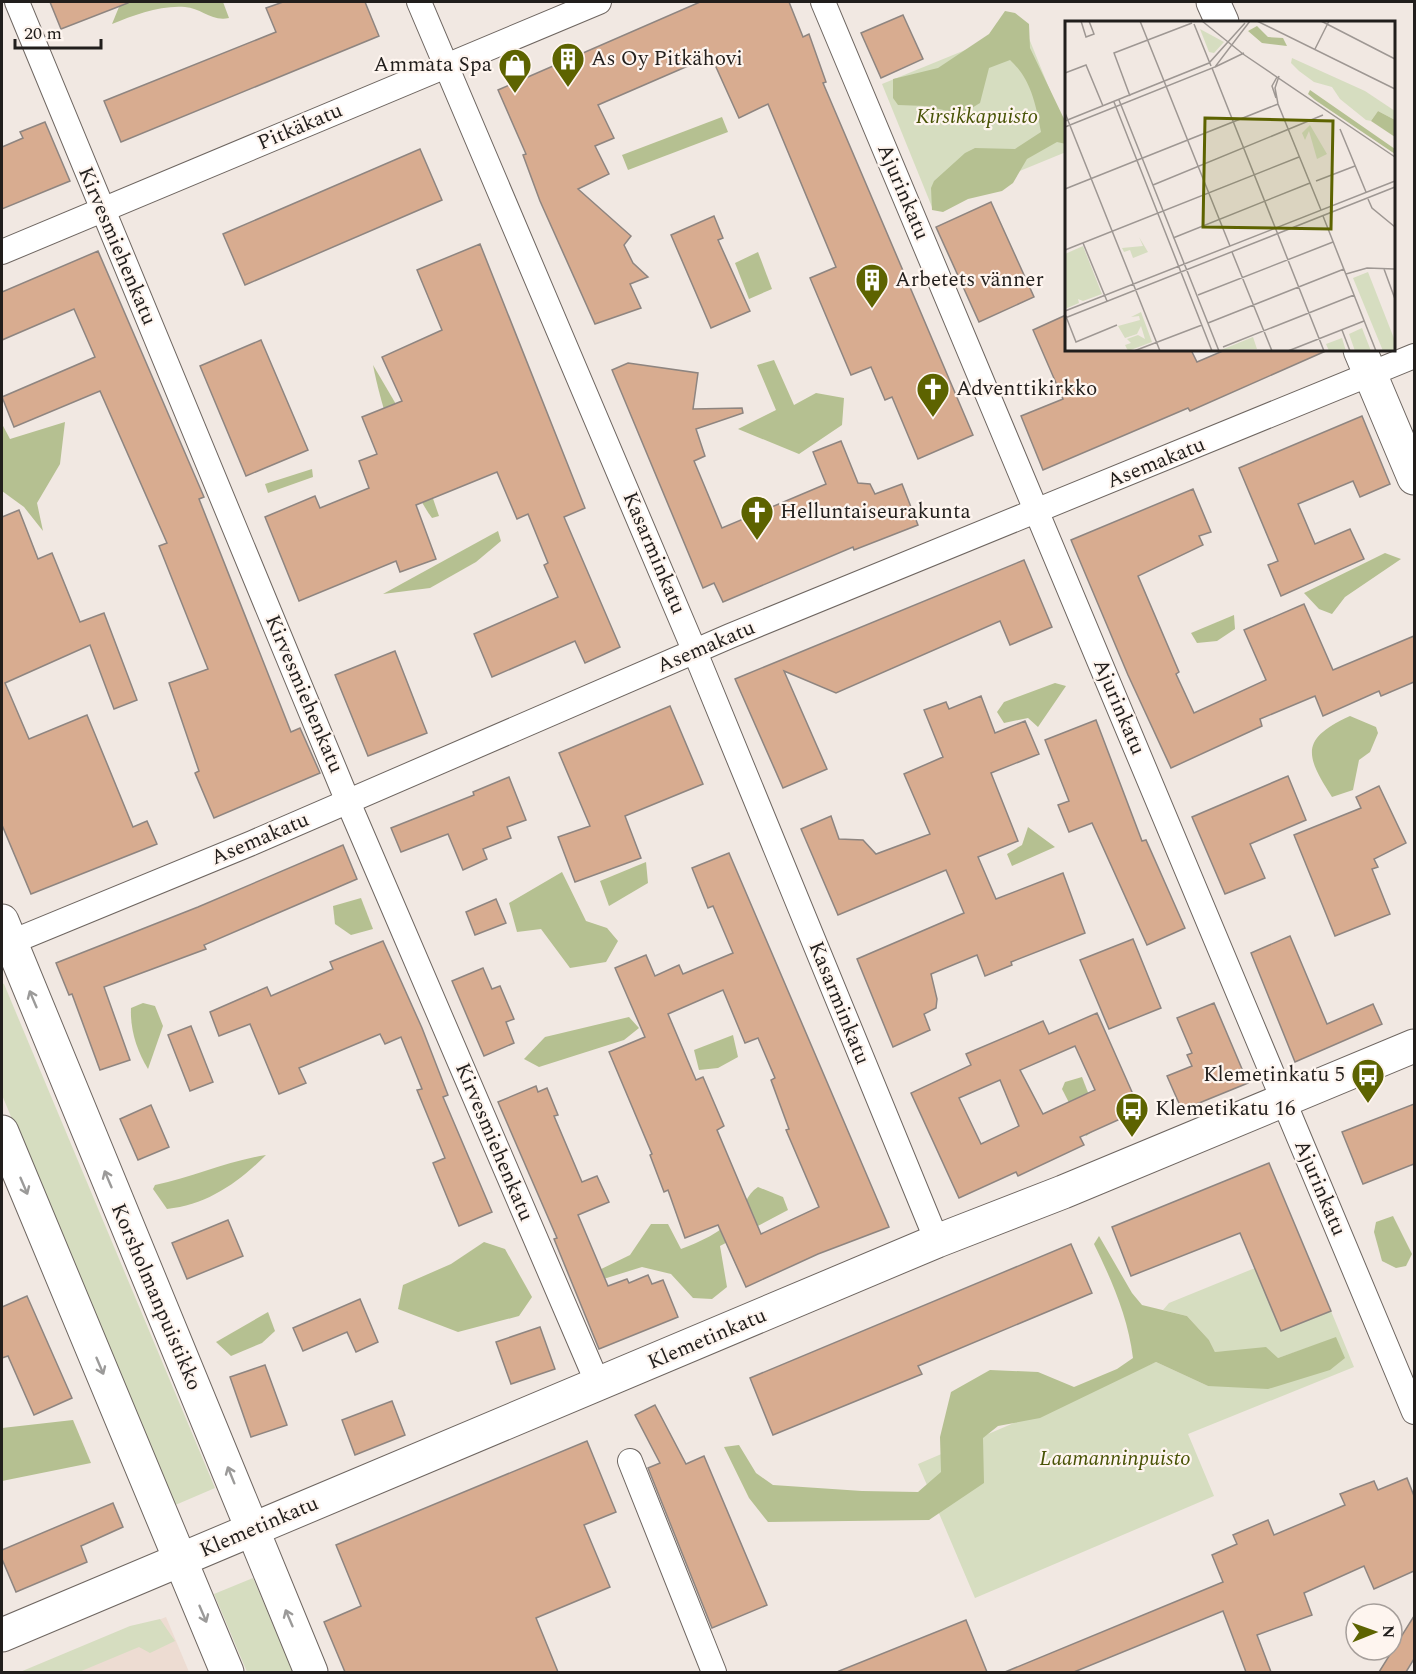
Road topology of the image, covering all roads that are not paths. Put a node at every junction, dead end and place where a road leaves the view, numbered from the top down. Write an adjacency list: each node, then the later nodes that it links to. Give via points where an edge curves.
1 (16, 2): 8 (street, Kirvesmiehenkatu)
2 (419, 2): 7 (street, Kasarminkatu)
3 (599, 2): 7 (street, Pitkäkatu)
4 (823, 2): 13 (street, Ajurinkatu)
5 (1213, 2): 6 (street)
6 (1222, 21)
7 (446, 66): 8 (street, Pitkäkatu); 14 (street, Kasarminkatu)
8 (103, 210): 9 (street, Pitkäkatu); 15 (street, Kirvesmiehenkatu)
9 (2, 252)
10 (1414, 356): 11 (street, Asemakatu)
11 (1365, 362): 12 (street); 13 (street, Asemakatu)
12 (1414, 478)
13 (1036, 511): 14 (street, Asemakatu); 18 (street, Ajurinkatu)
14 (695, 651): 15 (street, Asemakatu); 20 (street, Kasarminkatu)
15 (348, 801): 16 (street, Asemakatu); 21 (street, Kirvesmiehenkatu)
16 (4, 936): 24 (street, Korsholmanpuistikko, one-way to 16)
17 (1414, 1046): 18 (street, Klemetinkatu)
18 (1283, 1100): 20 (street, Klemetinkatu); 22 (street, Ajurinkatu)
19 (2, 1132): 25 (street, one-way to 25)
20 (938, 1241): 21 (street, Klemetinkatu)
21 (598, 1384): 24 (street, Klemetinkatu)
22 (1414, 1412)
23 (630, 1461): 29 (street)
24 (254, 1529): 25 (street, Klemetinkatu); 28 (street, Korsholmanpuistikko, one-way to 24)
25 (181, 1560): 26 (street, Klemetinkatu); 27 (street, one-way to 27)
26 (2, 1635)
27 (228, 1672)
28 (311, 1672)
29 (714, 1672)

